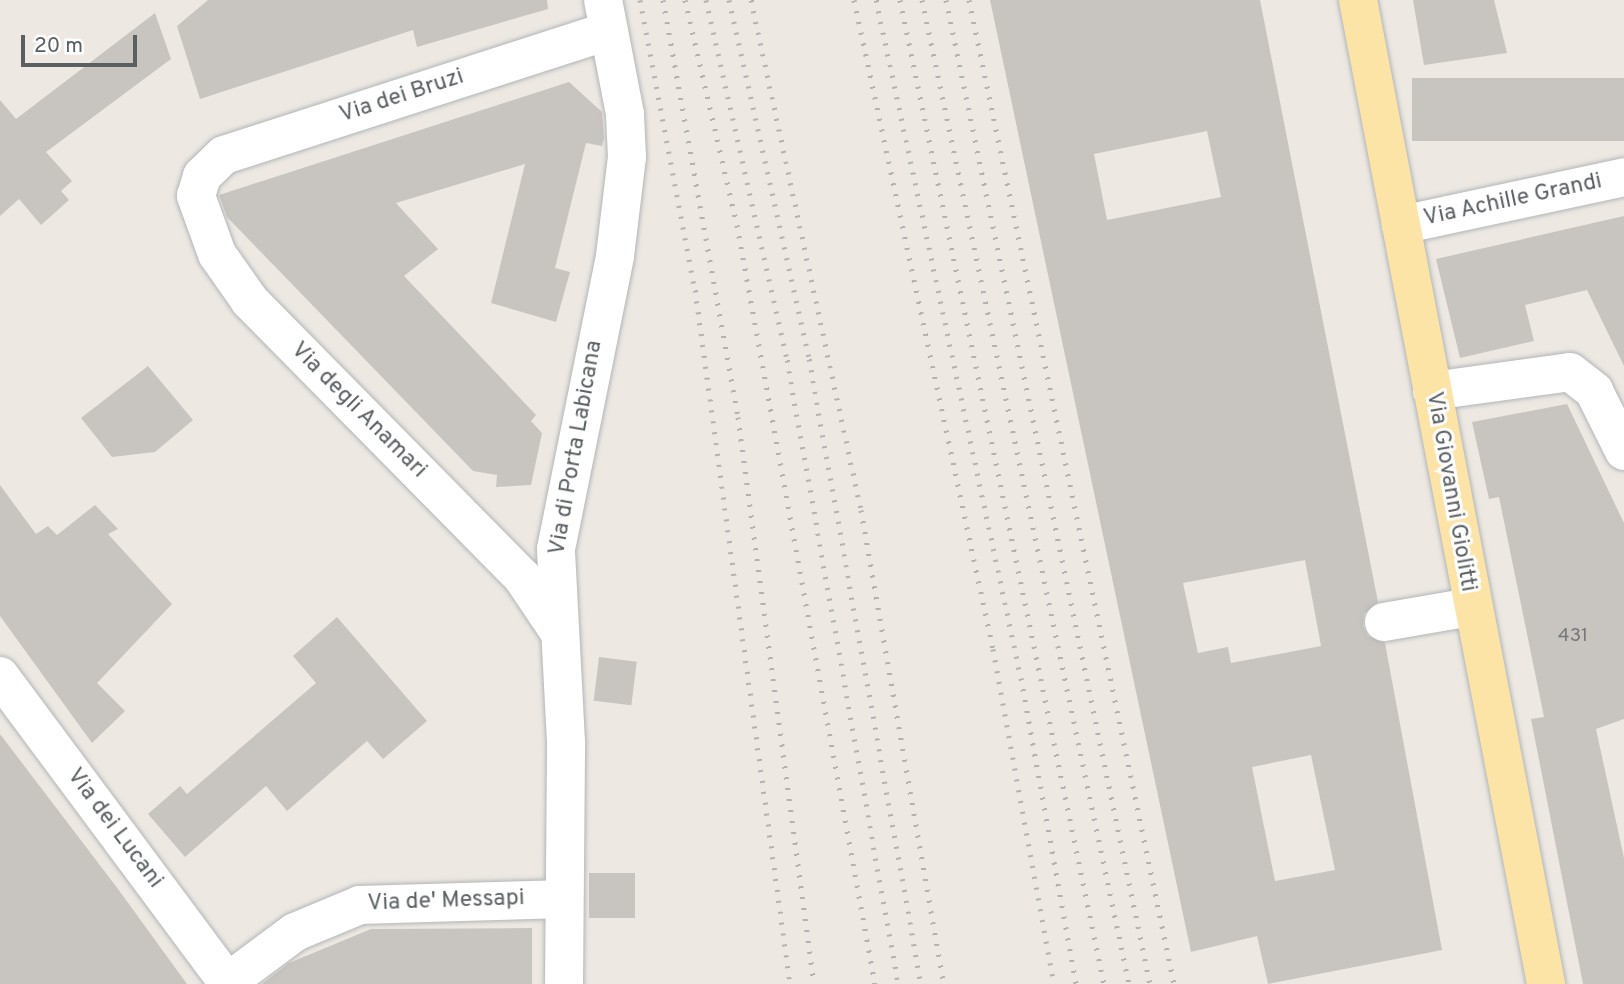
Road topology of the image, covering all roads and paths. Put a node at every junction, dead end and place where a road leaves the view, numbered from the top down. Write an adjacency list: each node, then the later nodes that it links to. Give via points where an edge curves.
1 (1358, 0): 5 (main road, Via Giovanni Giolitti)
2 (606, 16): 3 (street, Via dei Bruzi, via 237,150); 10 (street, Via di Porta Labicana, via 625,114 626,178 559,522)
3 (202, 176): 10 (street, Via degli Anamari, via 196,196 200,216 237,286 522,577)
4 (1624, 177): 5 (street, Via Achille Grandi)
5 (1401, 225): 6 (main road, Via Giovanni Giolitti)
6 (1432, 391): 7 (street, via 1570,372 1594,391); 8 (main road, Via Giovanni Giolitti)
7 (1624, 450)
8 (1471, 607): 9 (street); 15 (main road, Via Giovanni Giolitti)
9 (1384, 622)
10 (557, 629): 12 (street, Via di Porta Labicana, via 566,752)
11 (0, 676): 13 (street, Via dei Lucani)
12 (564, 898): 13 (street, Via de' Messapi, via 360,905 295,932); 14 (street, Via di Porta Labicana)
13 (226, 983)
14 (564, 984)
15 (1546, 984)

